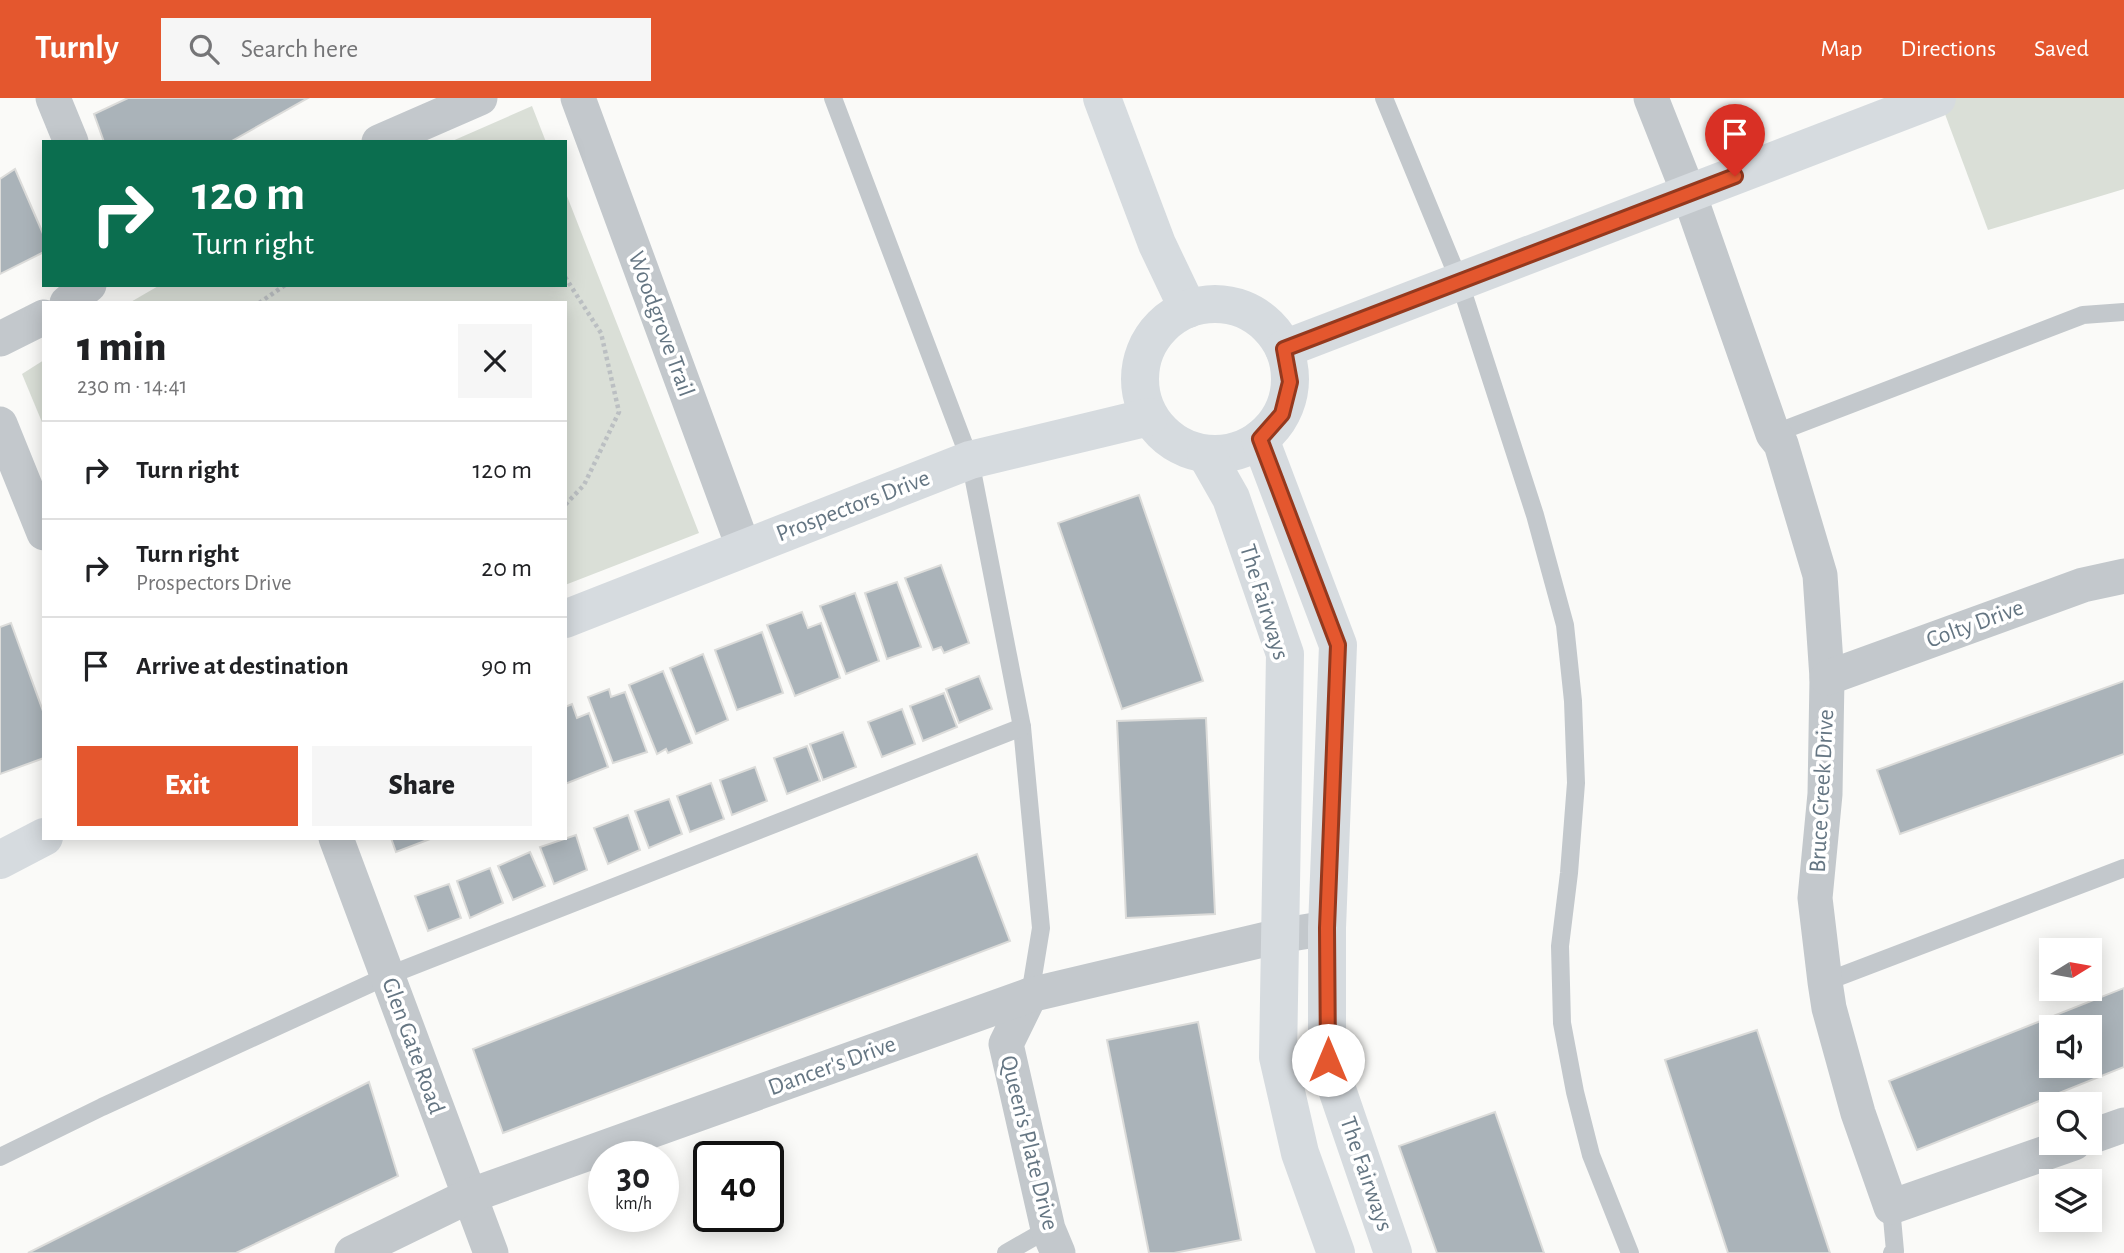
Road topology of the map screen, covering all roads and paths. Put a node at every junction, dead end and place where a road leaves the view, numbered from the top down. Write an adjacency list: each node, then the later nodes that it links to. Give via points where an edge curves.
1 (53, 98): 9 (street)
2 (481, 98): 10 (street)
3 (578, 98): 31 (street, Woodgrove Trail)
4 (833, 98): 28 (lane)
5 (1102, 98): 18 (street, via 1157,244)
6 (1384, 98): 13 (lane)
7 (1651, 98): 11 (street, Bruce Creek Drive)
8 (1937, 98): 11 (street)
9 (70, 140)
10 (384, 140)
11 (1689, 194): 13 (street); 25 (street, Bruce Creek Drive)
12 (567, 280): 29 (path, via 601,334 619,412 584,485)
13 (1459, 280): 22 (street); 57 (lane, via 1535,515 1565,625 1576,783 1560,946 1562,1023 1591,1155)
14 (87, 287): 16 (street)
15 (282, 287): 17 (path)
16 (69, 301)
17 (262, 301)
18 (1188, 309): 22 (street, via 1219,303 1240,307 1273,331); 23 (street, via 1167,320 1146,348 1139,383)
19 (2124, 312): 25 (lane, via 2083,315)
20 (42, 318): 21 (street)
21 (0, 339)
22 (1284, 349): 26 (street, via 1290,382 1282,414)
23 (1149, 417): 27 (street, via 1183,448); 28 (street, Prospectors Drive)
24 (0, 424): 30 (street)
25 (1773, 434): 34 (street, Bruce Creek Drive, via 1781,444 1820,575)
26 (1260, 439): 27 (street, via 1231,453); 40 (street, The Fairways, via 1338,645)
27 (1206, 454): 41 (street, The Fairways, via 1231,498 1285,654)
28 (970, 460): 31 (street, Prospectors Drive); 35 (lane)
29 (567, 503)
30 (42, 528)
31 (744, 549): 33 (street, Prospectors Drive)
32 (2124, 576): 34 (street, Colty Drive, via 2083,584)
33 (567, 619)
34 (1827, 678): 43 (street, Bruce Creek Drive, via 1825,794 1815,898)
35 (1022, 727): 42 (lane); 44 (lane, via 1041,928)
36 (42, 838): 38 (street)
37 (337, 840): 42 (street, Glen Gate Road)
38 (0, 860)
39 (2124, 868): 43 (lane)
40 (1327, 928): 41 (street, Dancer's Drive); 56 (street, The Fairways, via 1328,1060)
41 (1279, 936): 44 (street, Dancer's Drive); 55 (street, The Fairways, via 1278,1057 1300,1153)
42 (387, 976): 48 (lane); 49 (street, Glen Gate Road)
43 (1825, 982): 50 (street, Bruce Creek Drive, via 1858,1114)
44 (1030, 995): 49 (street, Dancer's Drive); 51 (street, Queen's Plate Drive, via 1006,1044)
45 (2124, 1125): 46 (street)
46 (2102, 1133)
47 (2040, 1155): 50 (street)
48 (0, 1157)
49 (469, 1196): 52 (street, Dancer's Drive); 53 (street, Glen Gate Road)
50 (1891, 1207): 58 (lane)
51 (1053, 1241): 54 (lane)
52 (352, 1253)
53 (491, 1253)
54 (1006, 1253)
55 (1336, 1253)
56 (1393, 1253)
57 (1630, 1253)
58 (1892, 1253)

